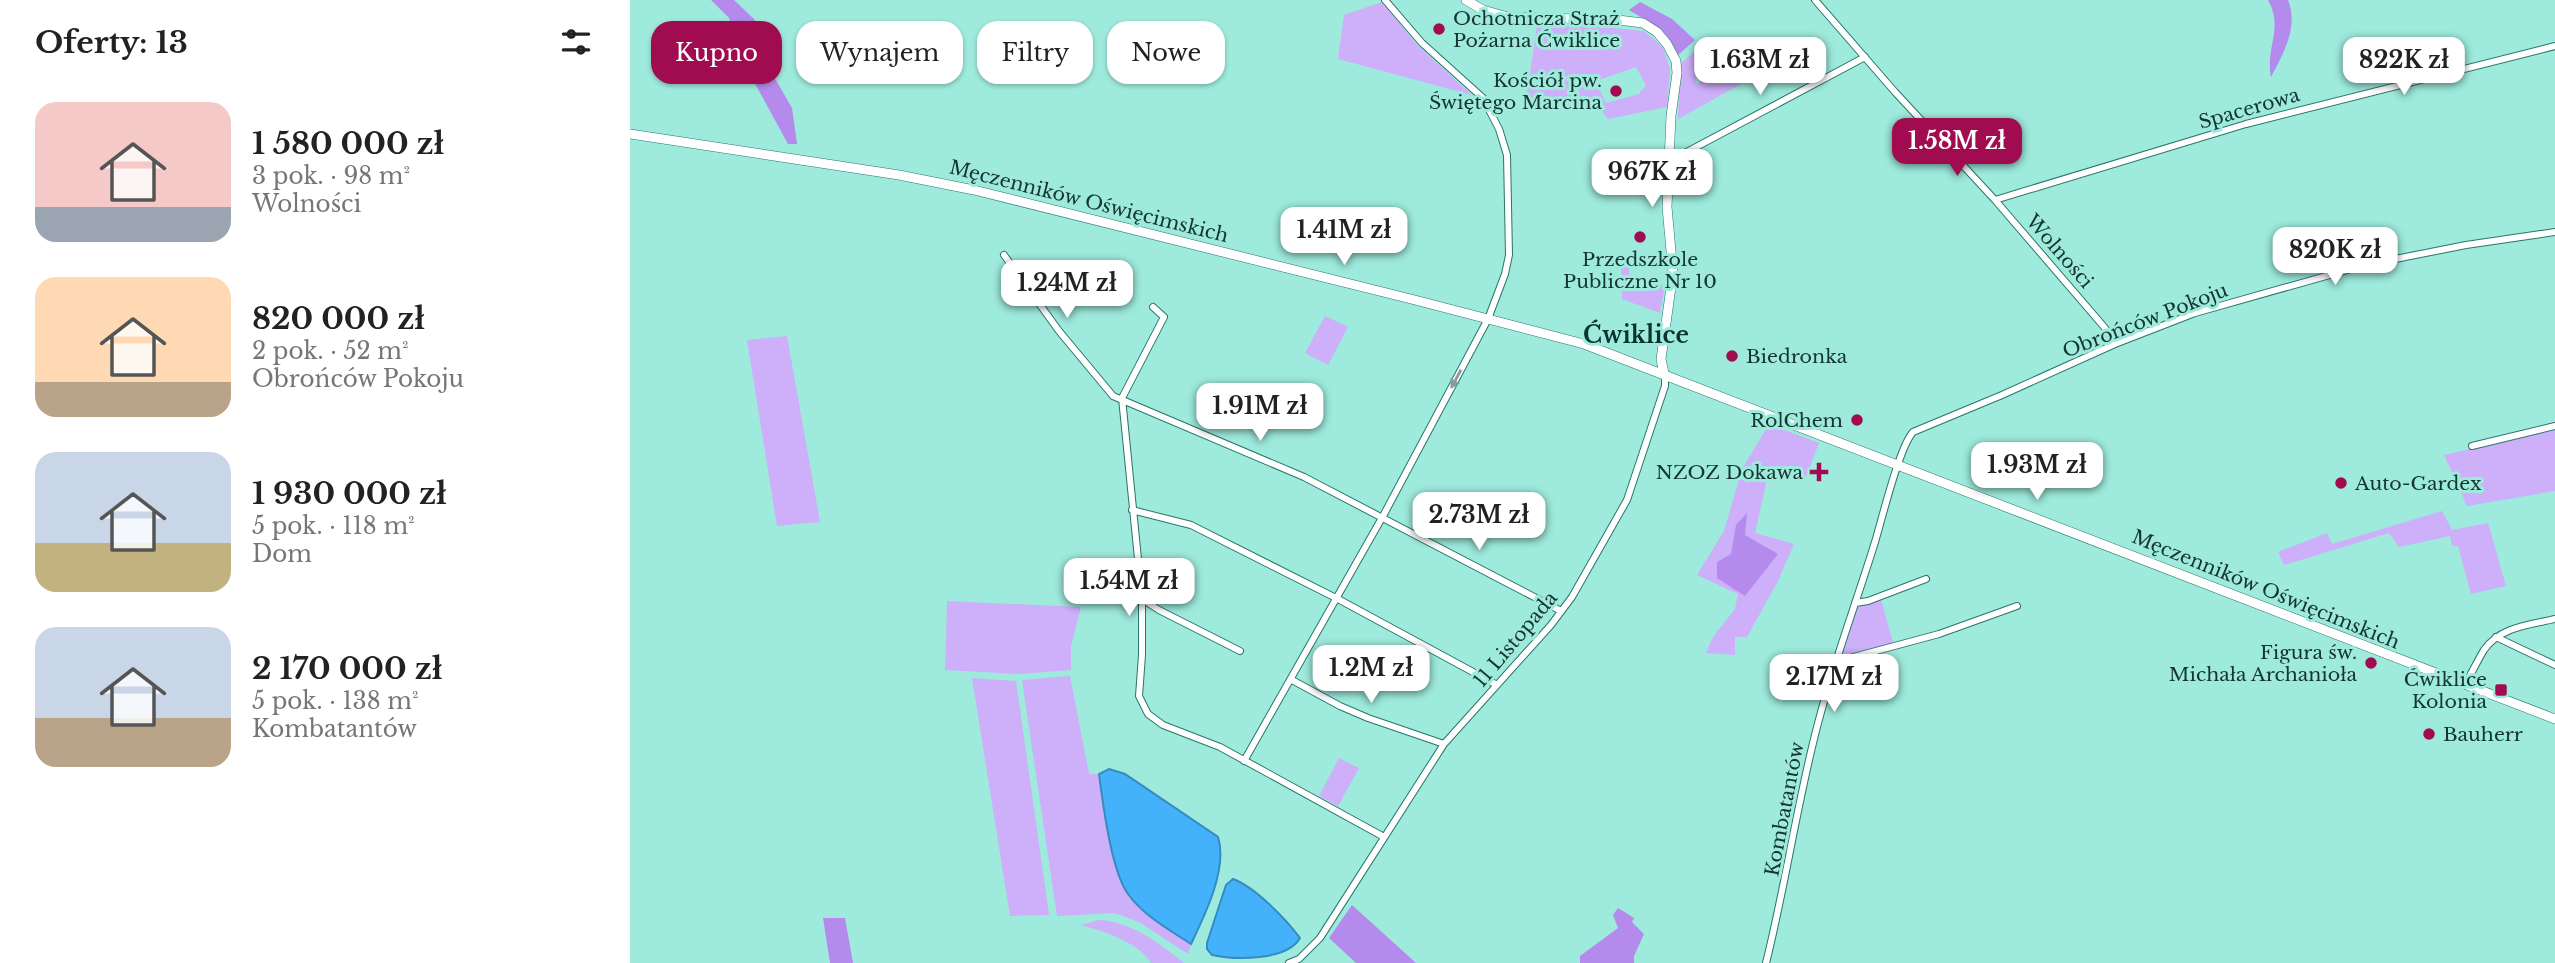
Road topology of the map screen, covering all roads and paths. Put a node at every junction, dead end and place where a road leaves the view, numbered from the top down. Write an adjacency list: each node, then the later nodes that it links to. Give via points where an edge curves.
1 (1385, 0): 12 (street, via 1422,43 1483,98 1499,129 1507,155 1508,255)
2 (1466, 0): 7 (main road, via 1508,18 1618,20 1643,23 1657,32 1676,61)
3 (1815, 0): 5 (street, Wolności)
4 (2555, 46): 8 (street, Spacerowa, via 2246,124)
5 (1865, 57): 7 (street); 8 (street, Wolności)
6 (630, 134): 12 (main road, Męczenników Oświęcimskich, via 942,183)
7 (1668, 162): 14 (main road, via 1673,273 1661,359)
8 (1995, 200): 13 (street, Wolności)
9 (2555, 232): 13 (street, Obrońców Pokoju, via 2365,265 2195,313)
10 (1004, 255): 15 (street, via 1082,359 1113,396)
11 (1153, 307): 15 (street, via 1164,317)
12 (1488, 319): 14 (main road, Męczenników Oświęcimskich, via 1584,344); 20 (street, one-way to 20)
13 (2115, 344): 18 (street, Obrońców Pokoju, via 1916,430 1909,436)
14 (1664, 373): 18 (main road, Męczenników Oświęcimskich); 26 (street, 11 Listopada, via 1665,386 1627,500)
15 (1122, 398): 19 (street); 20 (street)
16 (2555, 426): 17 (street)
17 (2472, 446)
18 (1899, 465): 24 (street, Kombatantów); 34 (main road, Męczenników Oświęcimskich)
19 (1132, 510): 22 (street); 23 (street, via 1191,525)
20 (1384, 516): 23 (street); 26 (street)
21 (1926, 579): 24 (street)
22 (1143, 599): 29 (street); 37 (street, via 1139,696 1144,709 1163,725)
23 (1338, 599): 32 (street); 33 (street)
24 (1855, 603): 30 (street, Kombatantów)
25 (2017, 606): 30 (street, via 1939,634)
26 (1562, 611): 33 (street, 11 Listopada)
27 (2555, 620): 28 (street)
28 (2496, 637): 31 (street); 34 (street)
29 (1240, 651)
30 (1835, 662): 40 (street, Kombatantów, via 1797,810)
31 (2555, 664)
32 (1292, 680): 36 (street, via 1359,715); 37 (street)
33 (1497, 685): 36 (street, 11 Listopada)
34 (2464, 685): 35 (main road, Męczenników Oświęcimskich)
35 (2555, 719)
36 (1444, 744): 38 (street, 11 Listopada)
37 (1244, 761): 38 (street)
38 (1384, 837): 39 (street, 11 Listopada, via 1320,938)
39 (1289, 963)
40 (1766, 963)

